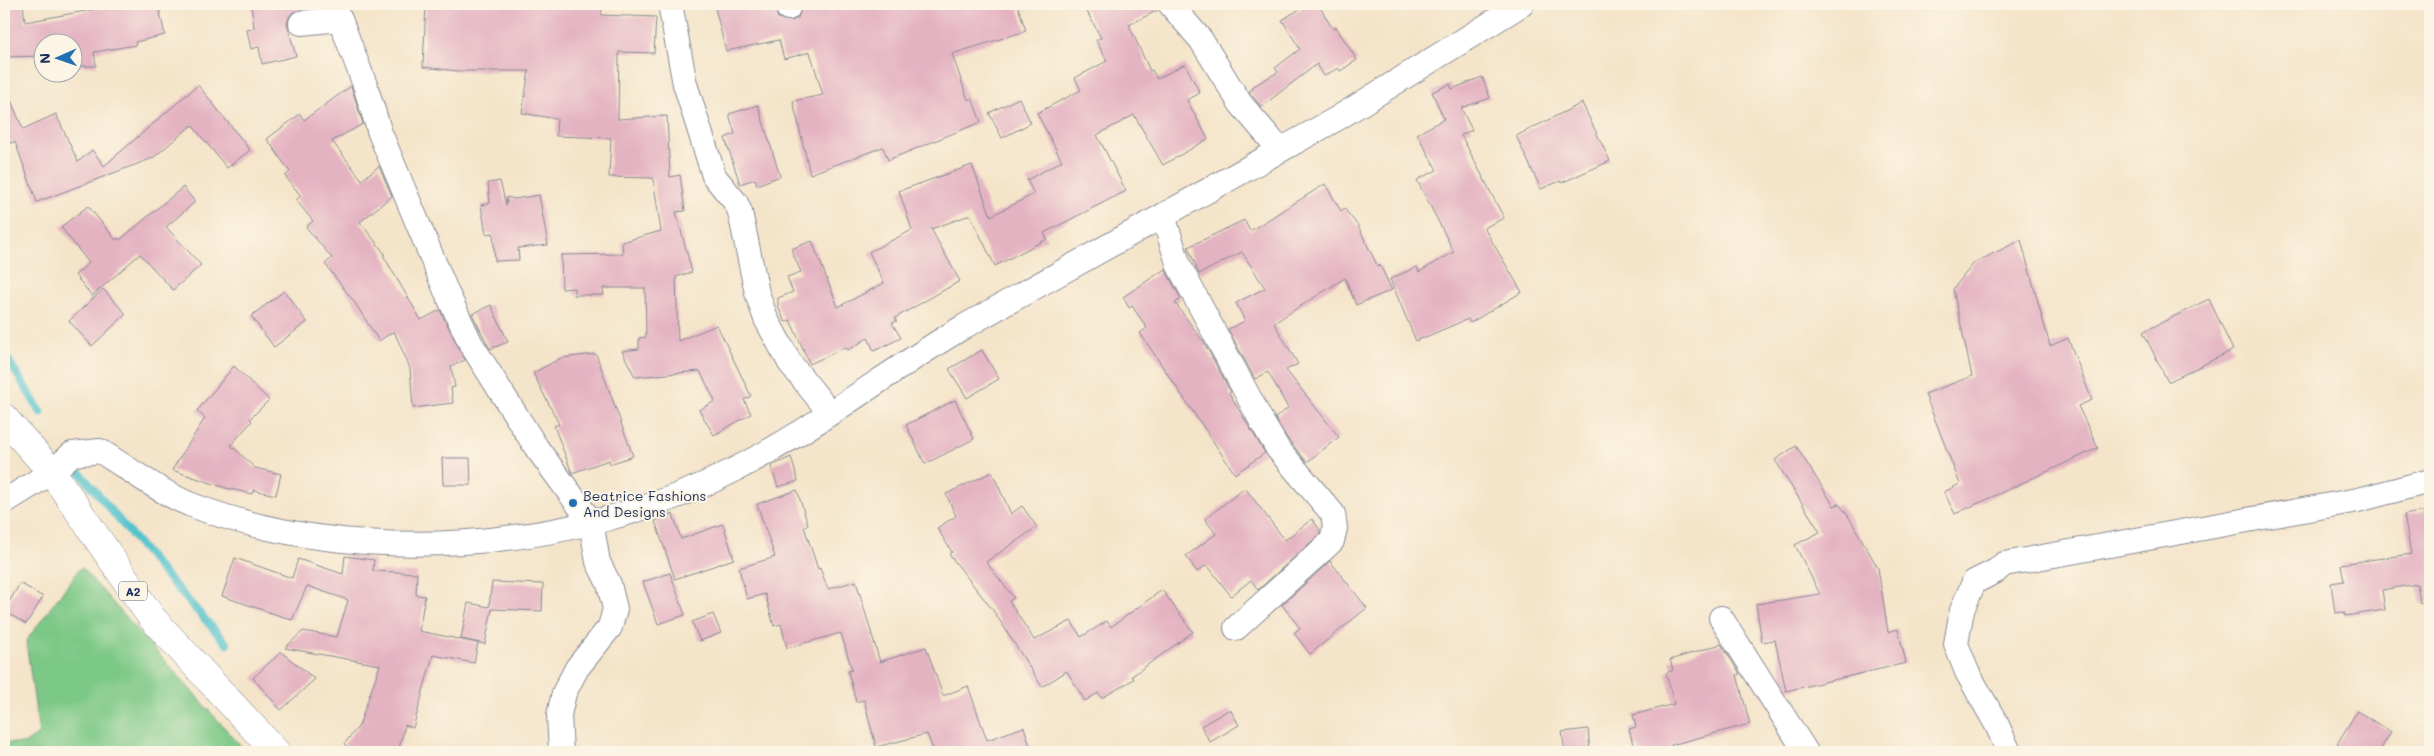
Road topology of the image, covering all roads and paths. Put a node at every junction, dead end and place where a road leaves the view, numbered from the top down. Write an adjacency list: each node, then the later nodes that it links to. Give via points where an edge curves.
1 (670, 4): 7 (street, via 685,84 714,176 740,212 761,306 790,363)
2 (1170, 4): 5 (street, via 1201,40 1240,103)
3 (1522, 4): 5 (street, via 1408,76)
4 (301, 23): 12 (street, via 340,19 366,85 380,133 471,344 536,447)
5 (1280, 150): 6 (street)
6 (1163, 216): 7 (street, via 965,326); 14 (street, via 1179,266 1262,422 1278,448 1333,514 1335,528 1332,541)
7 (830, 413): 12 (street, via 733,471 639,509)
8 (4, 418): 9 (main road, A2)
9 (52, 472): 11 (street); 12 (street, via 72,454 100,450 186,503 237,521 321,538 414,543 473,540 518,537); 15 (main road, A2, via 152,618)
10 (2430, 481): 18 (street, via 2358,500 2004,564 1974,582 1962,610 1956,644)
11 (4, 502)
12 (592, 522): 16 (street, via 598,562 609,584 615,609 610,627 577,668 564,693 559,715)
13 (1720, 618): 17 (street)
14 (1236, 628)
15 (276, 752)
16 (561, 752)
17 (1806, 752)
18 (2009, 752)

